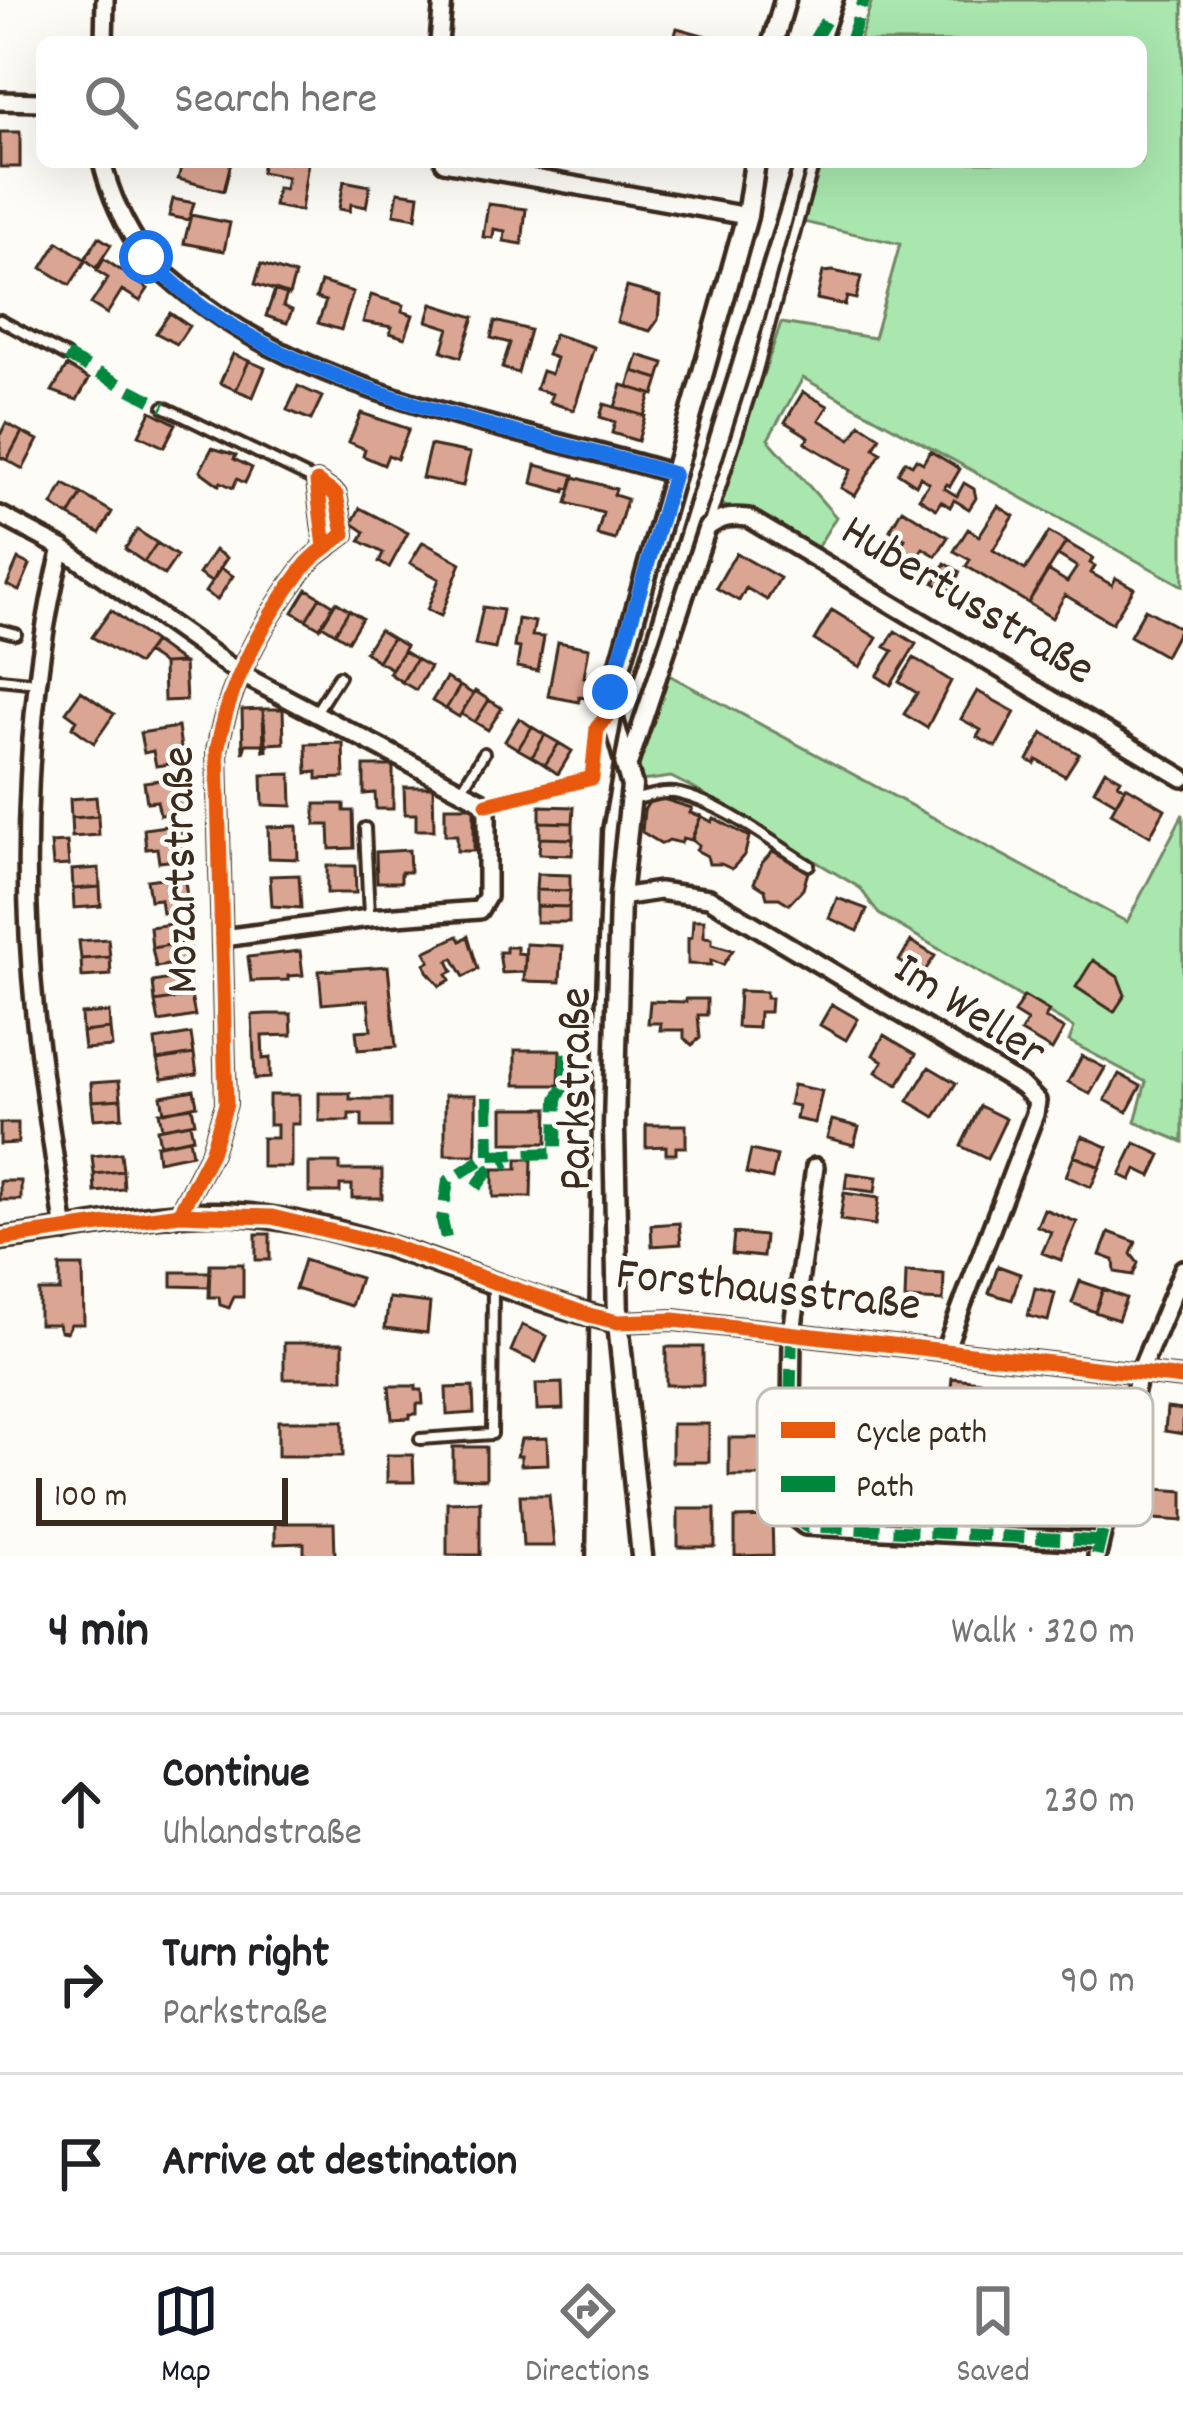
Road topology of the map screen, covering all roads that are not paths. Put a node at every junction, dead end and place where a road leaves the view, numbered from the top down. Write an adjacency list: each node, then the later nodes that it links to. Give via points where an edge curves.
1 (105, 0): 4 (street)
2 (443, 0): 5 (street)
3 (785, 0): 6 (street)
4 (104, 36)
5 (440, 36)
6 (775, 36)
7 (0, 101): 8 (street)
8 (36, 102)
9 (104, 168): 17 (street, via 146,257 207,310 279,349 416,403)
10 (478, 168): 13 (street)
11 (754, 168): 13 (street, Parkstraße)
12 (812, 168): 20 (lane)
13 (747, 216): 17 (street, Parkstraße)
14 (0, 320): 15 (lane)
15 (66, 356)
16 (164, 407): 18 (lane)
17 (674, 474): 30 (street, Parkstraße, via 610,692)
18 (317, 482): 24 (street, Mozartstraße, via 336,495 344,534 302,569)
19 (0, 514): 21 (street)
20 (707, 528): 30 (street, Parkstraße); 31 (street, Hubertusstraße, via 718,519 748,518)
21 (62, 548): 24 (street); 27 (street)
22 (0, 629): 23 (lane)
23 (16, 634)
24 (239, 673): 28 (street); 38 (street, Mozartstraße, via 217,751)
25 (339, 676): 28 (lane)
26 (0, 680): 27 (lane)
27 (40, 683): 41 (street, via 29,928)
28 (315, 713): 32 (street)
29 (484, 753): 32 (lane)
30 (628, 766): 33 (street, Parkstraße)
31 (1183, 778)
32 (461, 790): 37 (street, via 488,804 487,897 479,910)
33 (631, 800): 35 (lane, via 680,794); 36 (street, Parkstraße)
34 (365, 828): 37 (lane)
35 (808, 865)
36 (620, 897): 45 (street, Parkstraße); 47 (street, Im Weller, via 709,898 1037,1101)
37 (369, 918): 38 (street)
38 (224, 938): 40 (street, Mozartstraße, via 226,1104)
39 (815, 1167): 46 (street, Forsthausstraße)
40 (179, 1214): 41 (street, Forsthausstraße); 44 (street, Forsthausstraße, via 308,1224)
41 (65, 1232): 42 (street, Forsthausstraße)
42 (0, 1239)
43 (1183, 1269): 48 (street)
44 (493, 1281): 45 (street, Forsthausstraße); 52 (lane, via 492,1434)
45 (618, 1322): 46 (street, Forsthausstraße); 55 (street, Parkstraße)
46 (793, 1334): 47 (street, Forsthausstraße); 50 (street)
47 (945, 1350): 48 (street, Forsthausstraße)
48 (1138, 1374): 49 (street, Forsthausstraße); 51 (street)
49 (1183, 1378)
50 (791, 1388)
51 (1135, 1388)
52 (420, 1439)
53 (805, 1526): 54 (street)
54 (1098, 1549)
55 (641, 1556)

